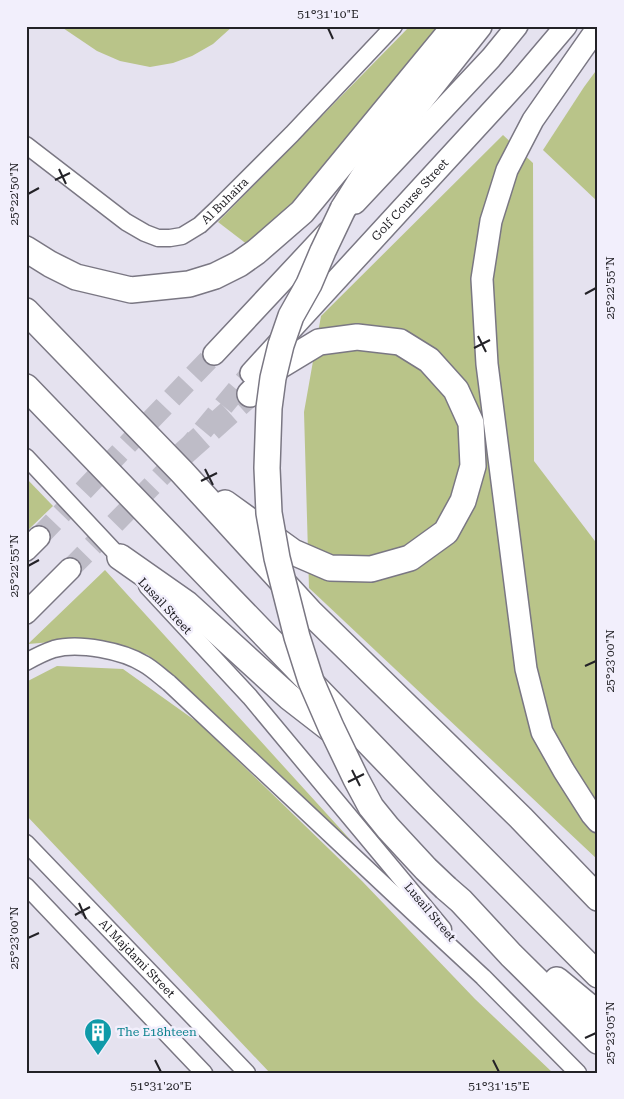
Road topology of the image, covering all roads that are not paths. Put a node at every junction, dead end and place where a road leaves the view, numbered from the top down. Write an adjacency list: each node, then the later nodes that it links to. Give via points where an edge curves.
1 (394, 26): 6 (street, Al Buhaira, via 218,208 182,236 158,238 138,229)
2 (517, 26): 9 (main road, via 491,58)
3 (566, 26): 10 (main road, Golf Course Street)
4 (598, 27): 19 (main road, via 533,120 507,170 491,221 482,279 487,364 526,669 542,732)
5 (469, 28): 7 (highway, via 302,212 256,252 215,276 189,284 130,290 76,277); 22 (highway, bridge, via 370,166 343,210 291,316 273,378 267,468 269,513 297,637 331,727 371,807 426,869)
6 (26, 145)
7 (26, 248)
8 (26, 311): 13 (highway)
9 (214, 354)
10 (251, 384): 13 (highway, via 319,342 357,337 400,342 429,360 456,390 471,423 473,466 463,501 446,532 410,558 371,569 330,568 293,552)
11 (26, 387): 18 (highway)
12 (26, 457): 14 (street, Lusail Street)
13 (182, 472): 23 (highway, via 310,612 521,818)
14 (120, 557): 18 (highway, via 187,604 289,697); 25 (street, Lusail Street, via 250,697)
15 (70, 569): 16 (main road)
16 (26, 613)
17 (26, 662): 25 (street, Lusail Street, via 55,649 83,647 106,650 144,664 169,683)
18 (423, 799): 24 (highway)
19 (598, 822)
20 (26, 843): 29 (street, Al Majdami Street)
21 (26, 886): 28 (street)
22 (453, 894): 26 (highway); 27 (highway)
23 (598, 898)
24 (598, 975)
25 (483, 977): 30 (street)
26 (598, 1014)
27 (598, 1041)
28 (204, 1073)
29 (247, 1073)
30 (578, 1073)

